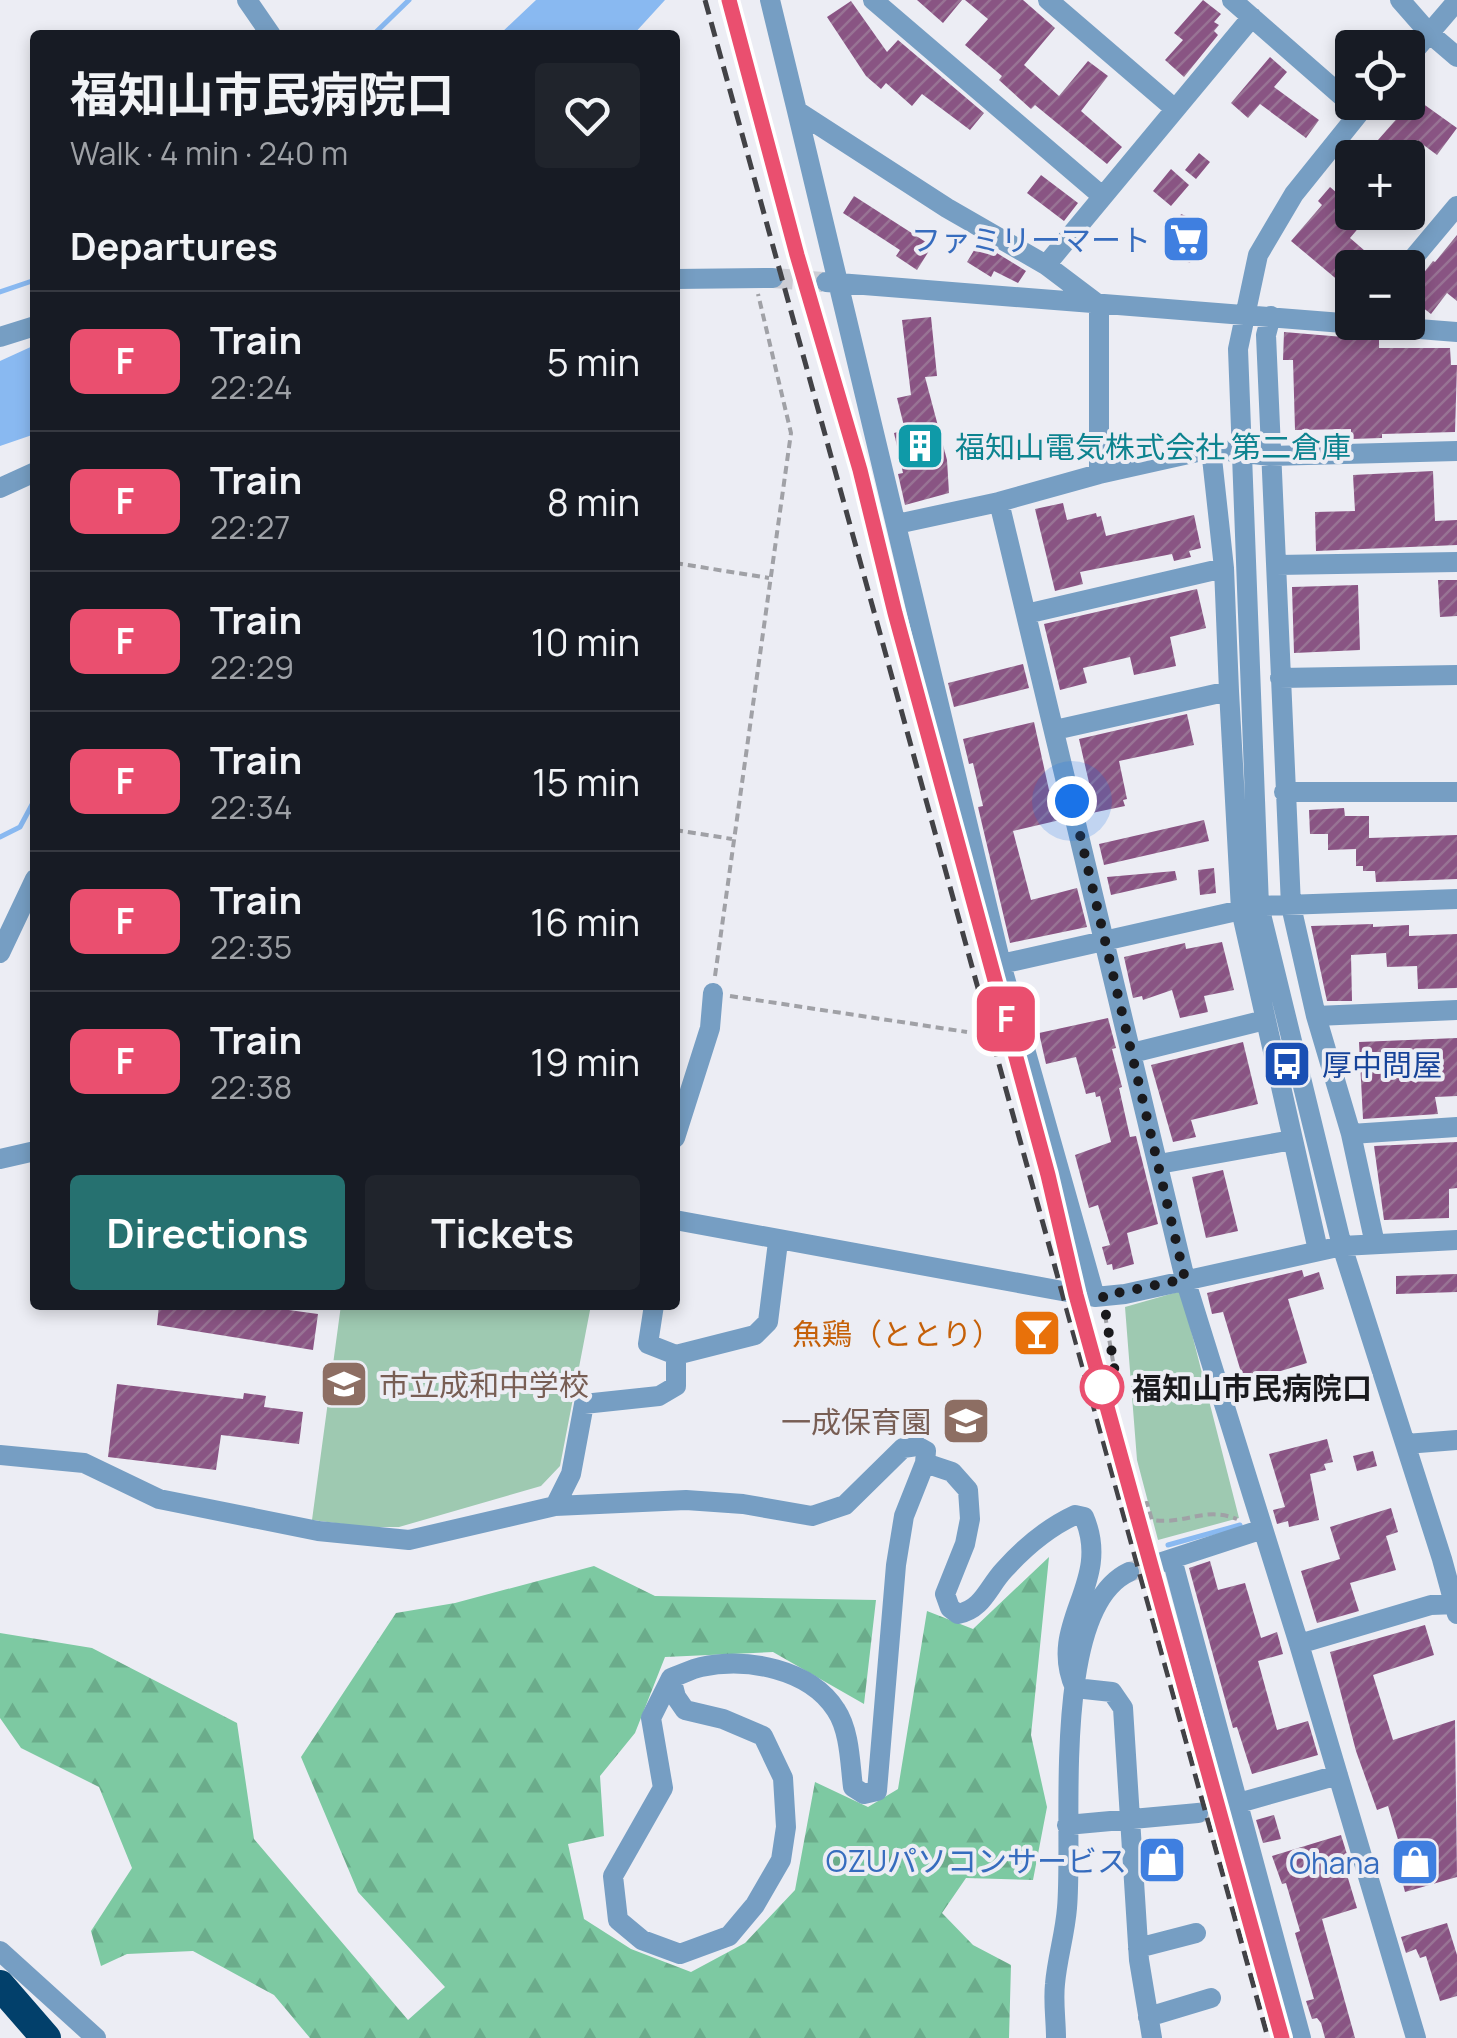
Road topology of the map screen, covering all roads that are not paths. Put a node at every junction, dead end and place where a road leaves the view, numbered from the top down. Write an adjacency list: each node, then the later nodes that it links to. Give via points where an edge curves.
1 (247, 0): 9 (street)
2 (770, 0): 15 (street)
3 (873, 0): 17 (street)
4 (1048, 0): 14 (street)
5 (1232, 0): 8 (street)
6 (1400, 0): 10 (street)
7 (1457, 1): 10 (street)
8 (1252, 17): 13 (street); 14 (street)
9 (268, 30)
10 (1429, 34): 11 (street); 12 (street)
11 (1425, 39)
12 (1457, 57)
13 (1335, 84)
14 (1175, 108): 17 (street)
15 (797, 111): 20 (street); 23 (street)
16 (1354, 120): 25 (street, via 1294,194 1258,255)
17 (1102, 196): 20 (street)
18 (1457, 206): 19 (street)
19 (1420, 250)
20 (1046, 265): 24 (street)
21 (764, 277): 22 (street)
22 (680, 279)
23 (831, 283): 24 (street); 40 (street)
24 (1099, 305): 25 (street); 37 (street)
25 (1244, 313): 26 (street); 34 (street, via 1238,349)
26 (1272, 316): 27 (street); 35 (street, via 1266,336)
27 (1335, 321)
28 (30, 328): 31 (street)
29 (1425, 329): 30 (street)
30 (1457, 332)
31 (0, 337)
32 (1210, 449): 34 (street); 37 (street); 43 (street)
33 (1457, 451): 35 (street)
34 (1242, 453): 35 (street); 54 (street)
35 (1270, 456): 42 (street)
36 (30, 474): 38 (street)
37 (1099, 474): 39 (street)
38 (0, 488)
39 (998, 502): 40 (street); 44 (street)
40 (898, 524): 57 (street)
41 (1457, 562): 42 (street)
42 (1277, 564): 46 (street)
43 (1224, 568): 44 (street); 47 (street)
44 (1026, 614): 48 (street)
45 (1457, 674): 46 (street)
46 (1280, 678): 49 (street)
47 (1229, 690): 48 (street); 54 (street)
48 (1055, 730): 55 (street)
49 (1284, 792): 50 (street); 53 (street)
50 (1457, 792)
51 (30, 889): 56 (street)
52 (1457, 899): 53 (street)
53 (1292, 906): 54 (street); 60 (street)
54 (1250, 908): 55 (street); 61 (street); 74 (street)
55 (1105, 943): 57 (street); 62 (street)
56 (0, 953)
57 (1001, 964): 77 (street)
58 (713, 993): 63 (street, via 710,1028)
59 (1457, 1010): 60 (street)
60 (1316, 1016): 65 (street)
61 (1265, 1020): 62 (street); 66 (street)
62 (1132, 1054): 69 (street)
63 (680, 1122)
64 (1457, 1127): 65 (street)
65 (1351, 1134): 73 (street)
66 (1292, 1140): 69 (street); 75 (street)
67 (30, 1152): 68 (street)
68 (0, 1160)
69 (1159, 1164): 76 (street)
70 (680, 1221): 72 (street)
71 (1457, 1240): 73 (street)
72 (778, 1242): 77 (street); 79 (street, via 768,1322 755,1335)
73 (1374, 1244): 74 (street)
74 (1342, 1246): 75 (street); 81 (street)
75 (1318, 1250): 76 (street)
76 (1185, 1279): 77 (street); 85 (street)
77 (1099, 1297)
78 (653, 1310): 79 (street, via 648,1344)
79 (676, 1354): 84 (street, via 676,1386 659,1396 584,1404 571,1474)
80 (1457, 1440): 81 (street)
81 (1406, 1444): 87 (street)
82 (0, 1455): 84 (street, via 84,1464 159,1499 318,1531 409,1540)
83 (925, 1463): 84 (street, via 926,1451 903,1448 846,1505 812,1516 686,1500); 89 (street, via 904,1516 896,1565 877,1791 864,1794 853,1787 837,1711 808,1681 739,1665 701,1667); 90 (street, via 952,1472 968,1490 965,1544 946,1594 958,1614 982,1602 1003,1570 1045,1533 1074,1515 1084,1517 1093,1569 1068,1635)
84 (555, 1506)
85 (1262, 1529): 88 (street); 92 (street, via 1166,1561)
86 (1129, 1572): 90 (street, via 1091,1615)
87 (1456, 1608): 88 (street, via 1431,1606)
88 (1299, 1644): 91 (street)
89 (671, 1678): 89 (street, via 650,1718 663,1788 614,1876 618,1920 642,1940 680,1954 729,1936 755,1905 781,1860 786,1826 783,1778 762,1736 685,1710)
90 (1074, 1688): 94 (street, via 1112,1692 1123,1708); 95 (street)
91 (1338, 1775): 92 (street); 106 (street)
92 (1232, 1804): 105 (street)
93 (1198, 1813): 94 (street)
94 (1128, 1822): 95 (street); 97 (street)
95 (1067, 1825): 104 (street)
96 (1196, 1934): 97 (street)
97 (1138, 1948): 101 (street)
98 (0, 1951): 103 (street)
99 (0, 1986): 102 (highway)
100 (1211, 1998): 101 (street)
101 (1150, 2027)
102 (46, 2038)
103 (96, 2038)
104 (1056, 2038)
105 (1301, 2038)
106 (1416, 2038)

